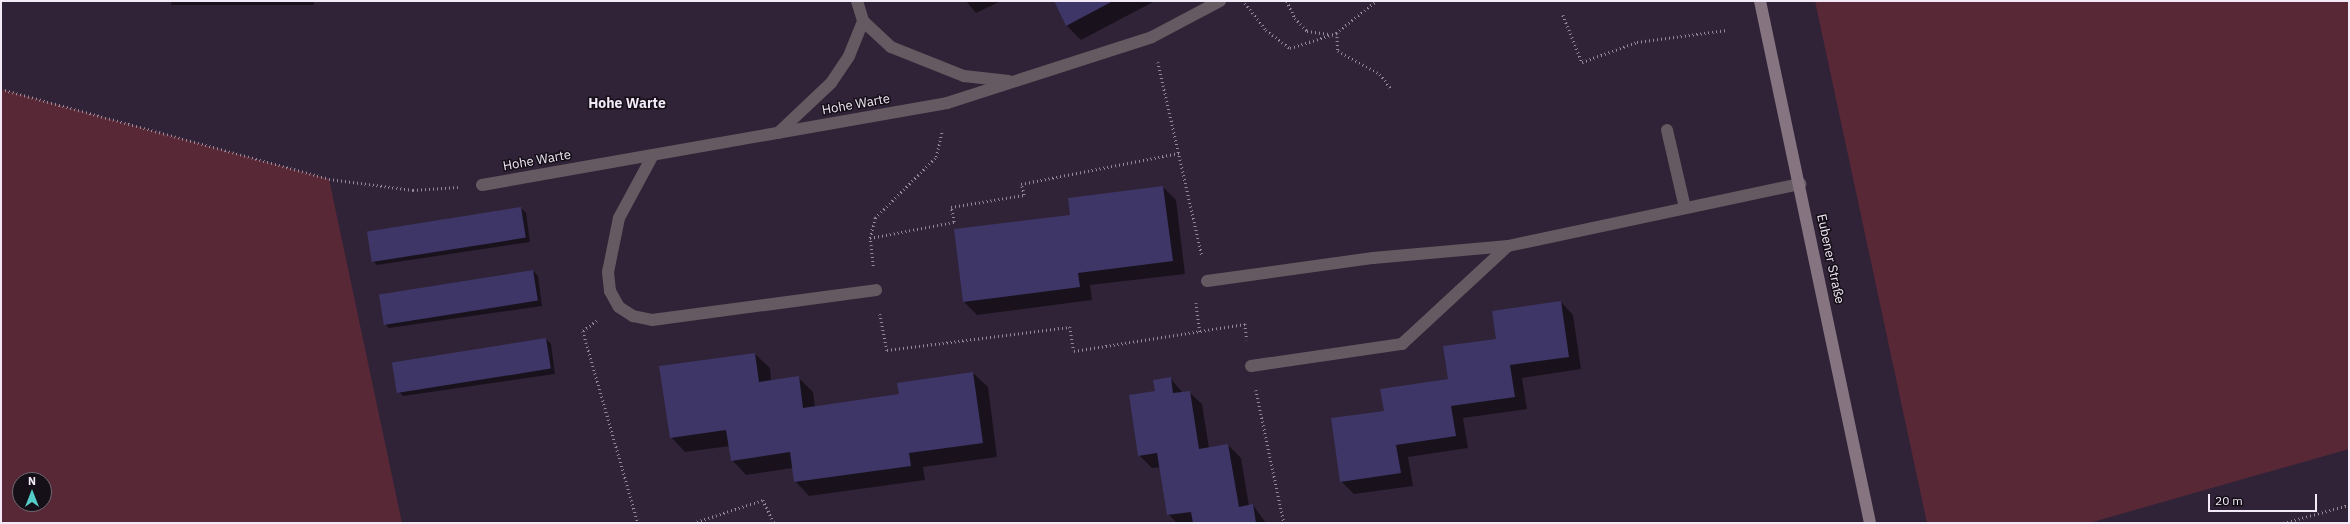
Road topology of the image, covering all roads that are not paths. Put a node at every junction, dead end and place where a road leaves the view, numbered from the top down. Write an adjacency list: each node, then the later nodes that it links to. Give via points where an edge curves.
1 (858, 1): 4 (lane)
2 (1220, 1): 5 (lane, Hohe Warte, via 1152,37)
3 (1760, 1): 9 (street, Eubener Straße)
4 (863, 21): 5 (lane, via 891,47 926,63 964,76); 7 (lane, via 849,56 831,83)
5 (1012, 81): 7 (lane, Hohe Warte, via 947,104)
6 (1667, 130): 11 (lane)
7 (777, 134): 8 (lane, Hohe Warte)
8 (653, 155): 10 (lane, Hohe Warte); 14 (lane, via 619,218 608,272 610,291 619,307 633,316 652,320)
9 (1800, 184): 11 (lane); 16 (street, Eubener Straße)
10 (482, 185)
11 (1685, 208): 12 (lane)
12 (1508, 246): 13 (lane, via 1373,258); 15 (lane, via 1402,344)
13 (1207, 281)
14 (876, 290)
15 (1251, 366)
16 (1870, 523)

